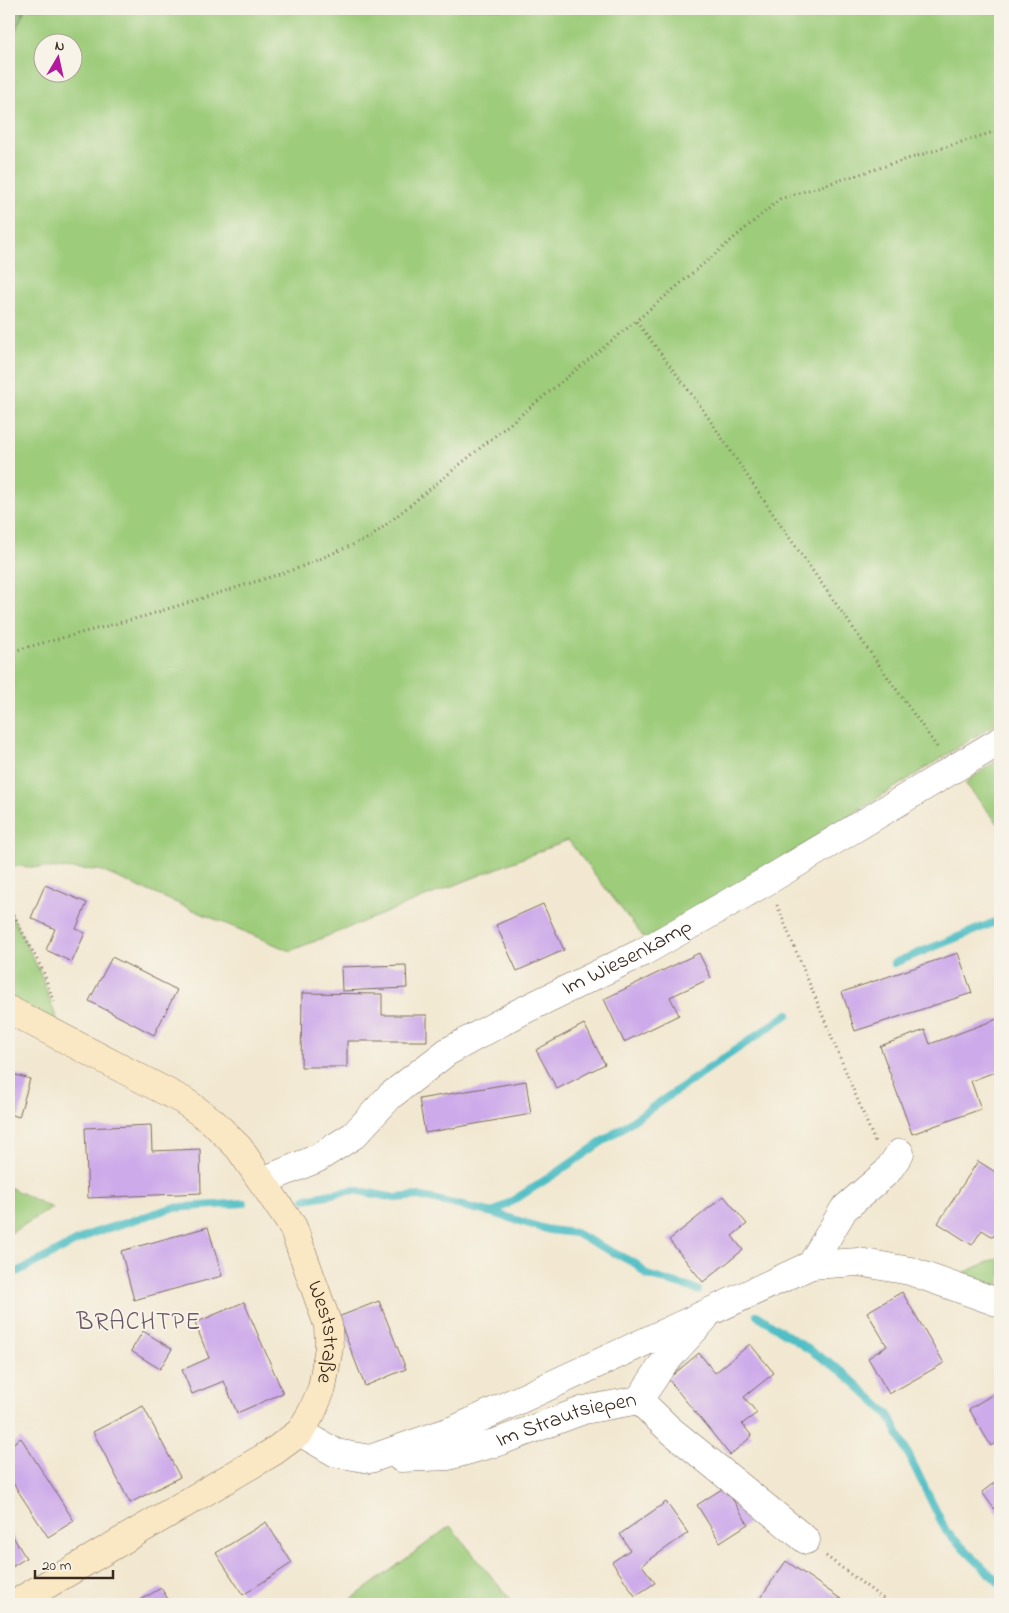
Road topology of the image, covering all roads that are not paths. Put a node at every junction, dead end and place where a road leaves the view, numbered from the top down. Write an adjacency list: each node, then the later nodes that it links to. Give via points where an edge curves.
1 (1000, 741): 4 (street, Im Wiesenkamp, via 767,882 643,952 447,1052 390,1096 354,1135 318,1158)
2 (9, 1010): 4 (main road, Weststraße, via 184,1101 212,1121 239,1148)
3 (894, 1163): 5 (street, via 844,1209)
4 (263, 1181): 9 (main road, Weststraße, via 292,1227 328,1325 330,1348 322,1388)
5 (811, 1265): 6 (street, Im Strautsiepen, via 859,1262 910,1271); 7 (street, Im Strautsiepen)
6 (1000, 1303)
7 (712, 1310): 8 (street, via 663,1364); 10 (street, Im Strautsiepen, via 456,1429)
8 (639, 1400): 10 (street, Im Strautsiepen, via 584,1410 498,1442 448,1456); 11 (street, Im Strautsiepen, via 668,1428)
9 (300, 1432): 10 (street, Im Strautsiepen, via 336,1454); 12 (main road, Weststraße, via 273,1452)
10 (370, 1459)
11 (806, 1540)
12 (14, 1604)

